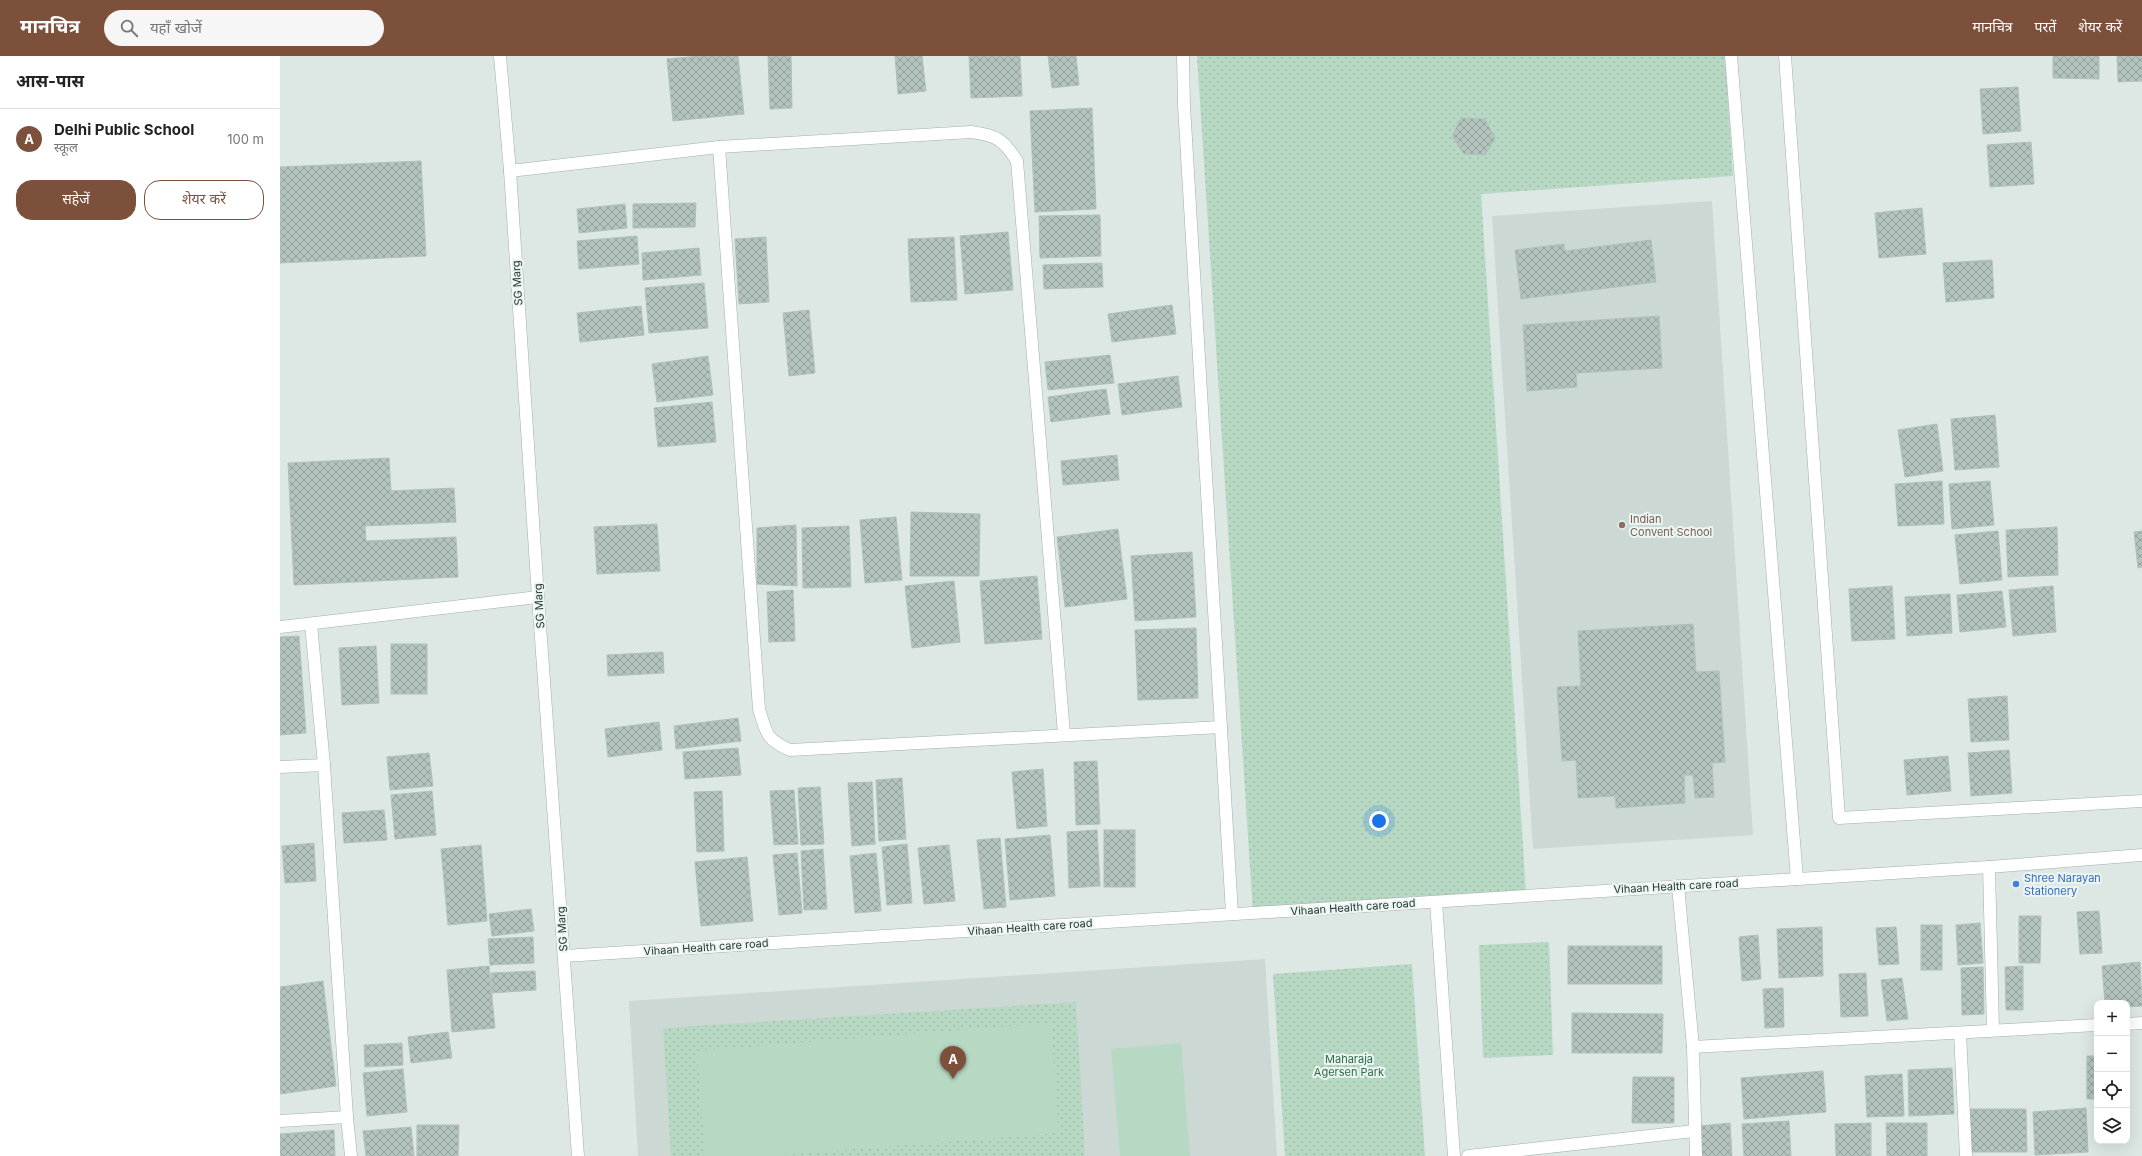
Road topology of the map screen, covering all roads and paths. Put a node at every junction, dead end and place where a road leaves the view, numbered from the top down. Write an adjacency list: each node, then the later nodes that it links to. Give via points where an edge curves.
1 (500, 56): 6 (street, SG Marg)
2 (1183, 56): 10 (street, via 1184,114)
3 (1731, 56): 17 (street)
4 (1786, 56): 14 (street, via 1839,818)
5 (719, 147): 6 (street); 11 (street, via 970,132 992,135 1007,145 1017,161); 11 (street, via 759,709 766,731 775,744 790,750)
6 (510, 171): 7 (street, SG Marg)
7 (538, 597): 8 (street); 21 (street, SG Marg)
8 (311, 624): 9 (street); 12 (street)
9 (280, 627)
10 (1221, 727): 11 (street); 20 (street)
11 (1064, 734)
12 (324, 765): 13 (street); 28 (street)
13 (280, 767)
14 (2142, 801)
15 (2142, 855): 16 (street, Vihaan Health care road)
16 (1989, 868): 17 (street, Vihaan Health care road); 25 (street)
17 (1797, 879): 18 (street, Vihaan Health care road)
18 (1678, 886): 19 (street, Vihaan Health care road); 27 (street)
19 (1436, 902): 20 (street, Vihaan Health care road); 33 (street)
20 (1232, 914): 21 (street, Vihaan Health care road)
21 (564, 956): 32 (street, SG Marg)
22 (2142, 1023): 23 (street)
23 (2130, 1024)
24 (2094, 1025): 25 (street)
25 (1992, 1030): 26 (street)
26 (1960, 1033): 27 (street); 36 (street)
27 (1693, 1047): 30 (street)
28 (347, 1117): 29 (street); 31 (street)
29 (280, 1121)
30 (1694, 1131): 34 (street); 35 (street)
31 (351, 1156)
32 (578, 1156)
33 (1454, 1156)
34 (1468, 1156)
35 (1696, 1156)
36 (1966, 1156)

